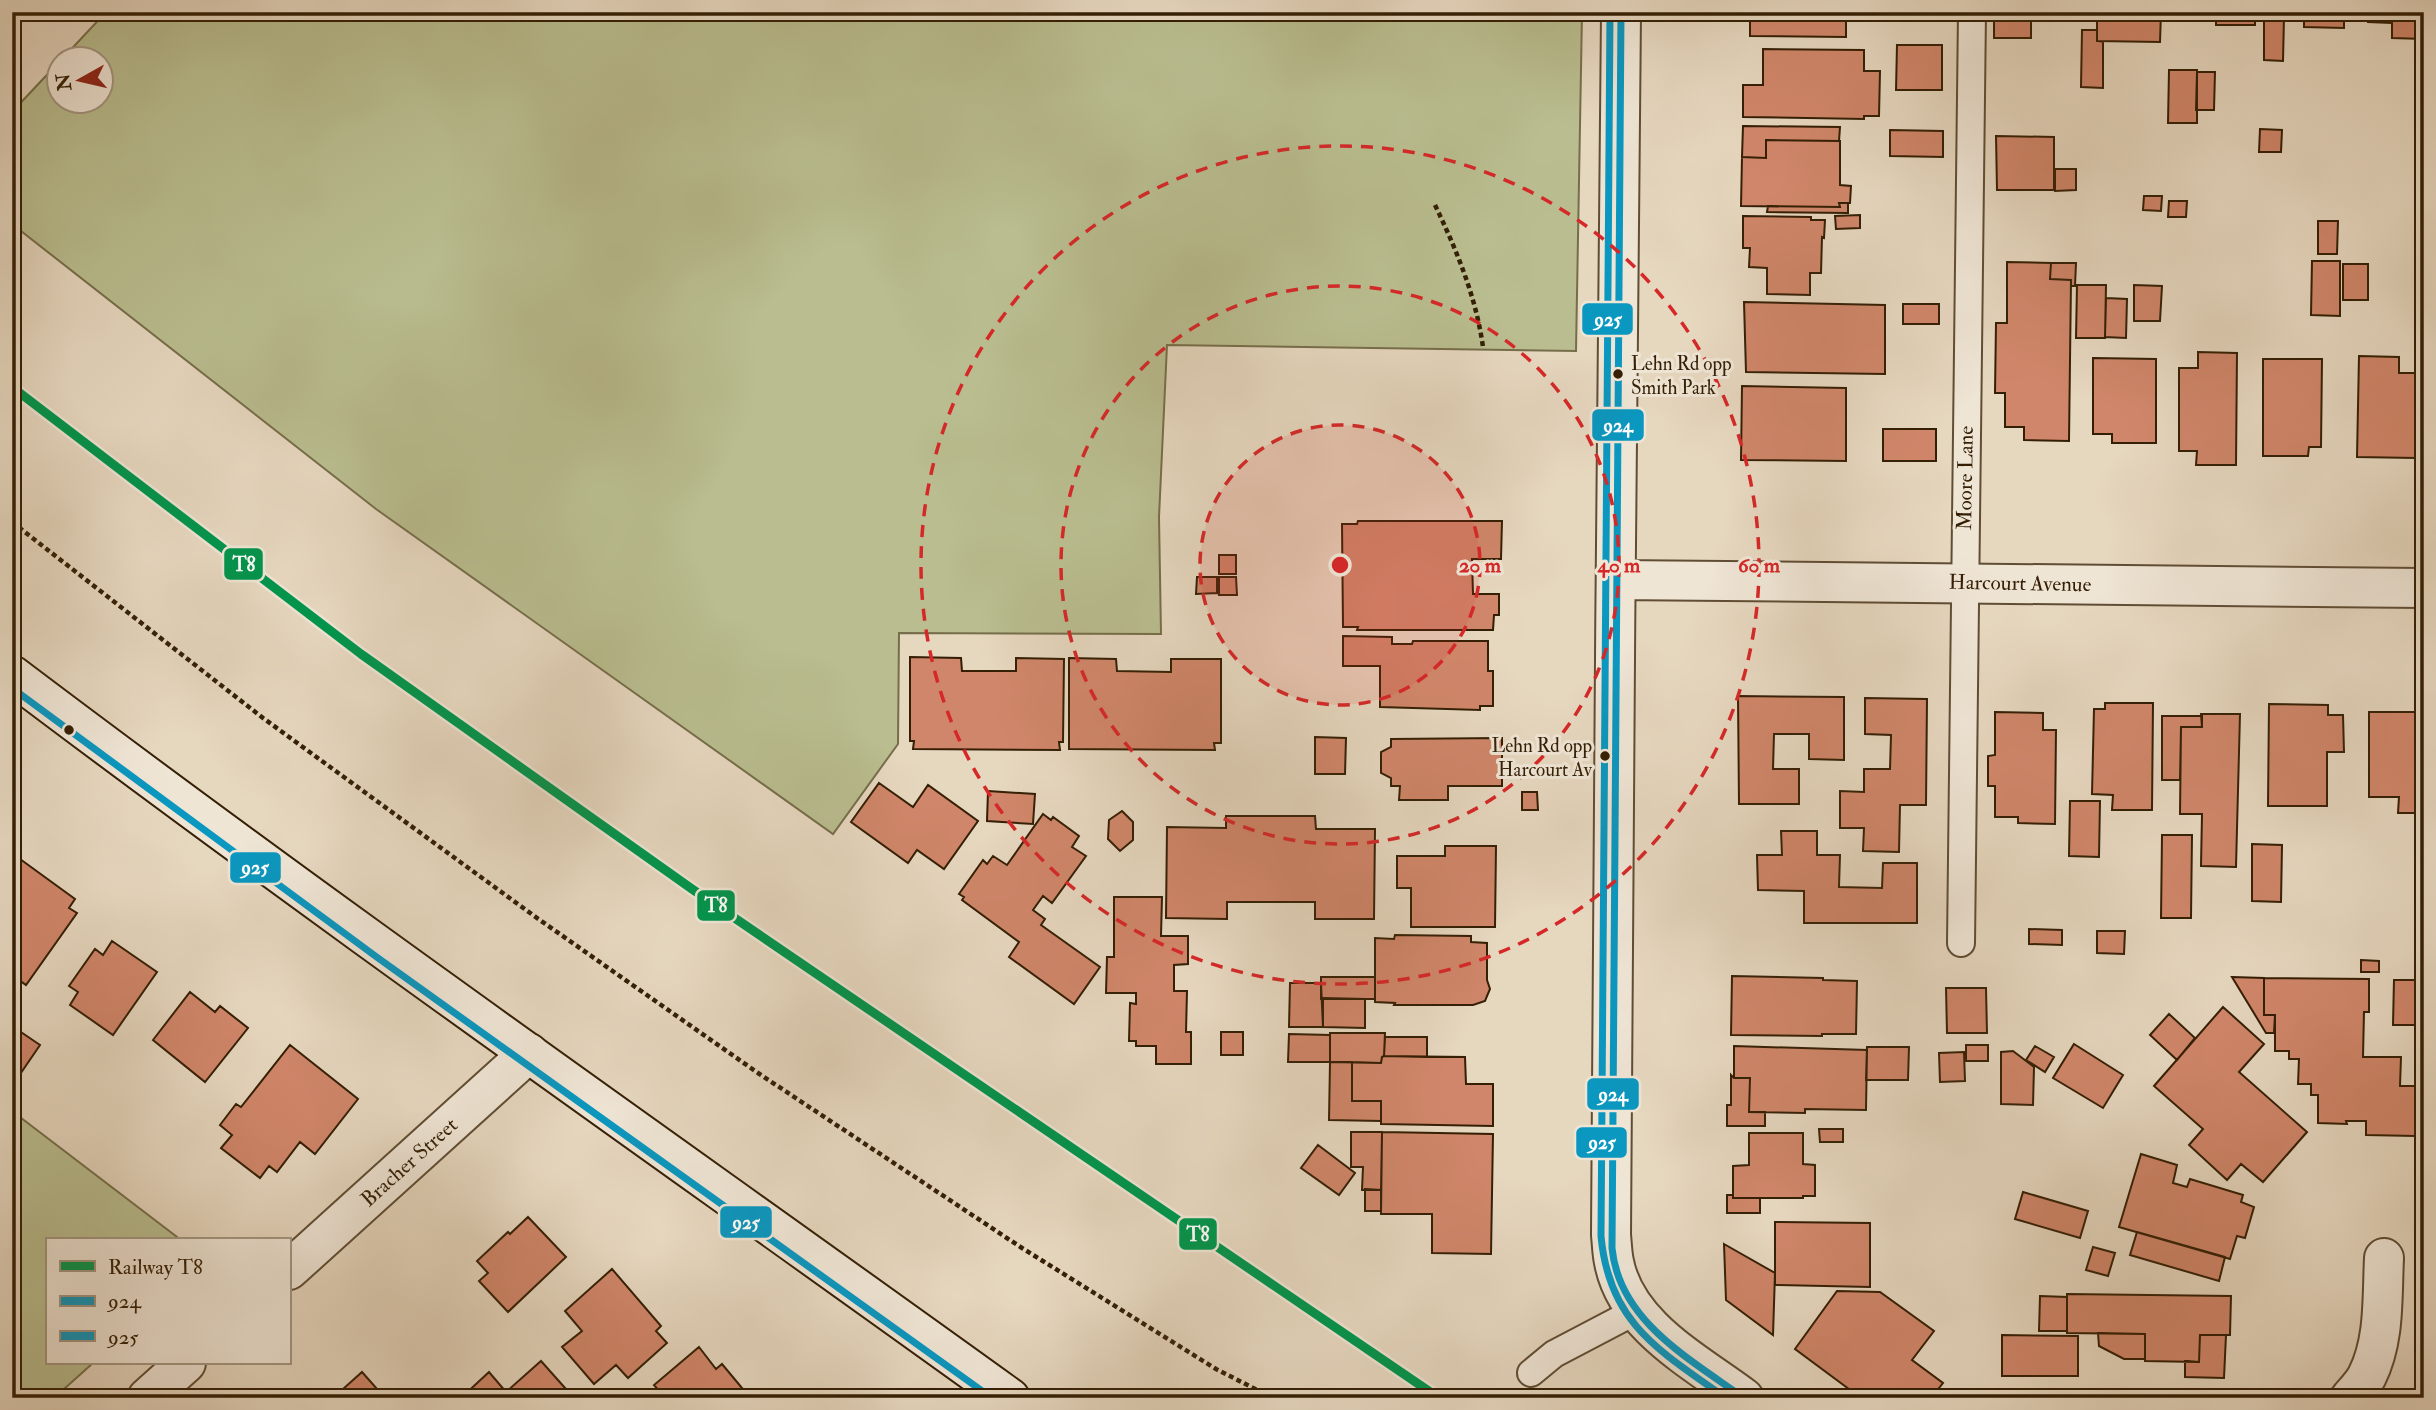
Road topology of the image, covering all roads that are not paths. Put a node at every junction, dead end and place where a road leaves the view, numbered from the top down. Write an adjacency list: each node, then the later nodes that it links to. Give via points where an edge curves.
1 (1621, 12): 3 (street)
2 (1972, 12): 4 (lane, Moore Lane)
3 (1617, 580): 4 (street, Harcourt Avenue); 11 (street, via 1611,1235 1614,1263)
4 (1964, 582): 5 (street, Harcourt Avenue); 7 (lane, Moore Lane)
5 (2424, 588)
6 (12, 675): 8 (street)
7 (1961, 943)
8 (529, 1053): 10 (street, Bracher Street); 15 (street)
9 (2384, 1258): 17 (street, via 2376,1351 2366,1378)
10 (290, 1269)
11 (1636, 1311): 13 (lane, via 1554,1354); 16 (street, via 1663,1338)
12 (185, 1364): 14 (street)
13 (1531, 1373)
14 (147, 1398)
15 (1010, 1398)
16 (1744, 1398)
17 (2350, 1398)

